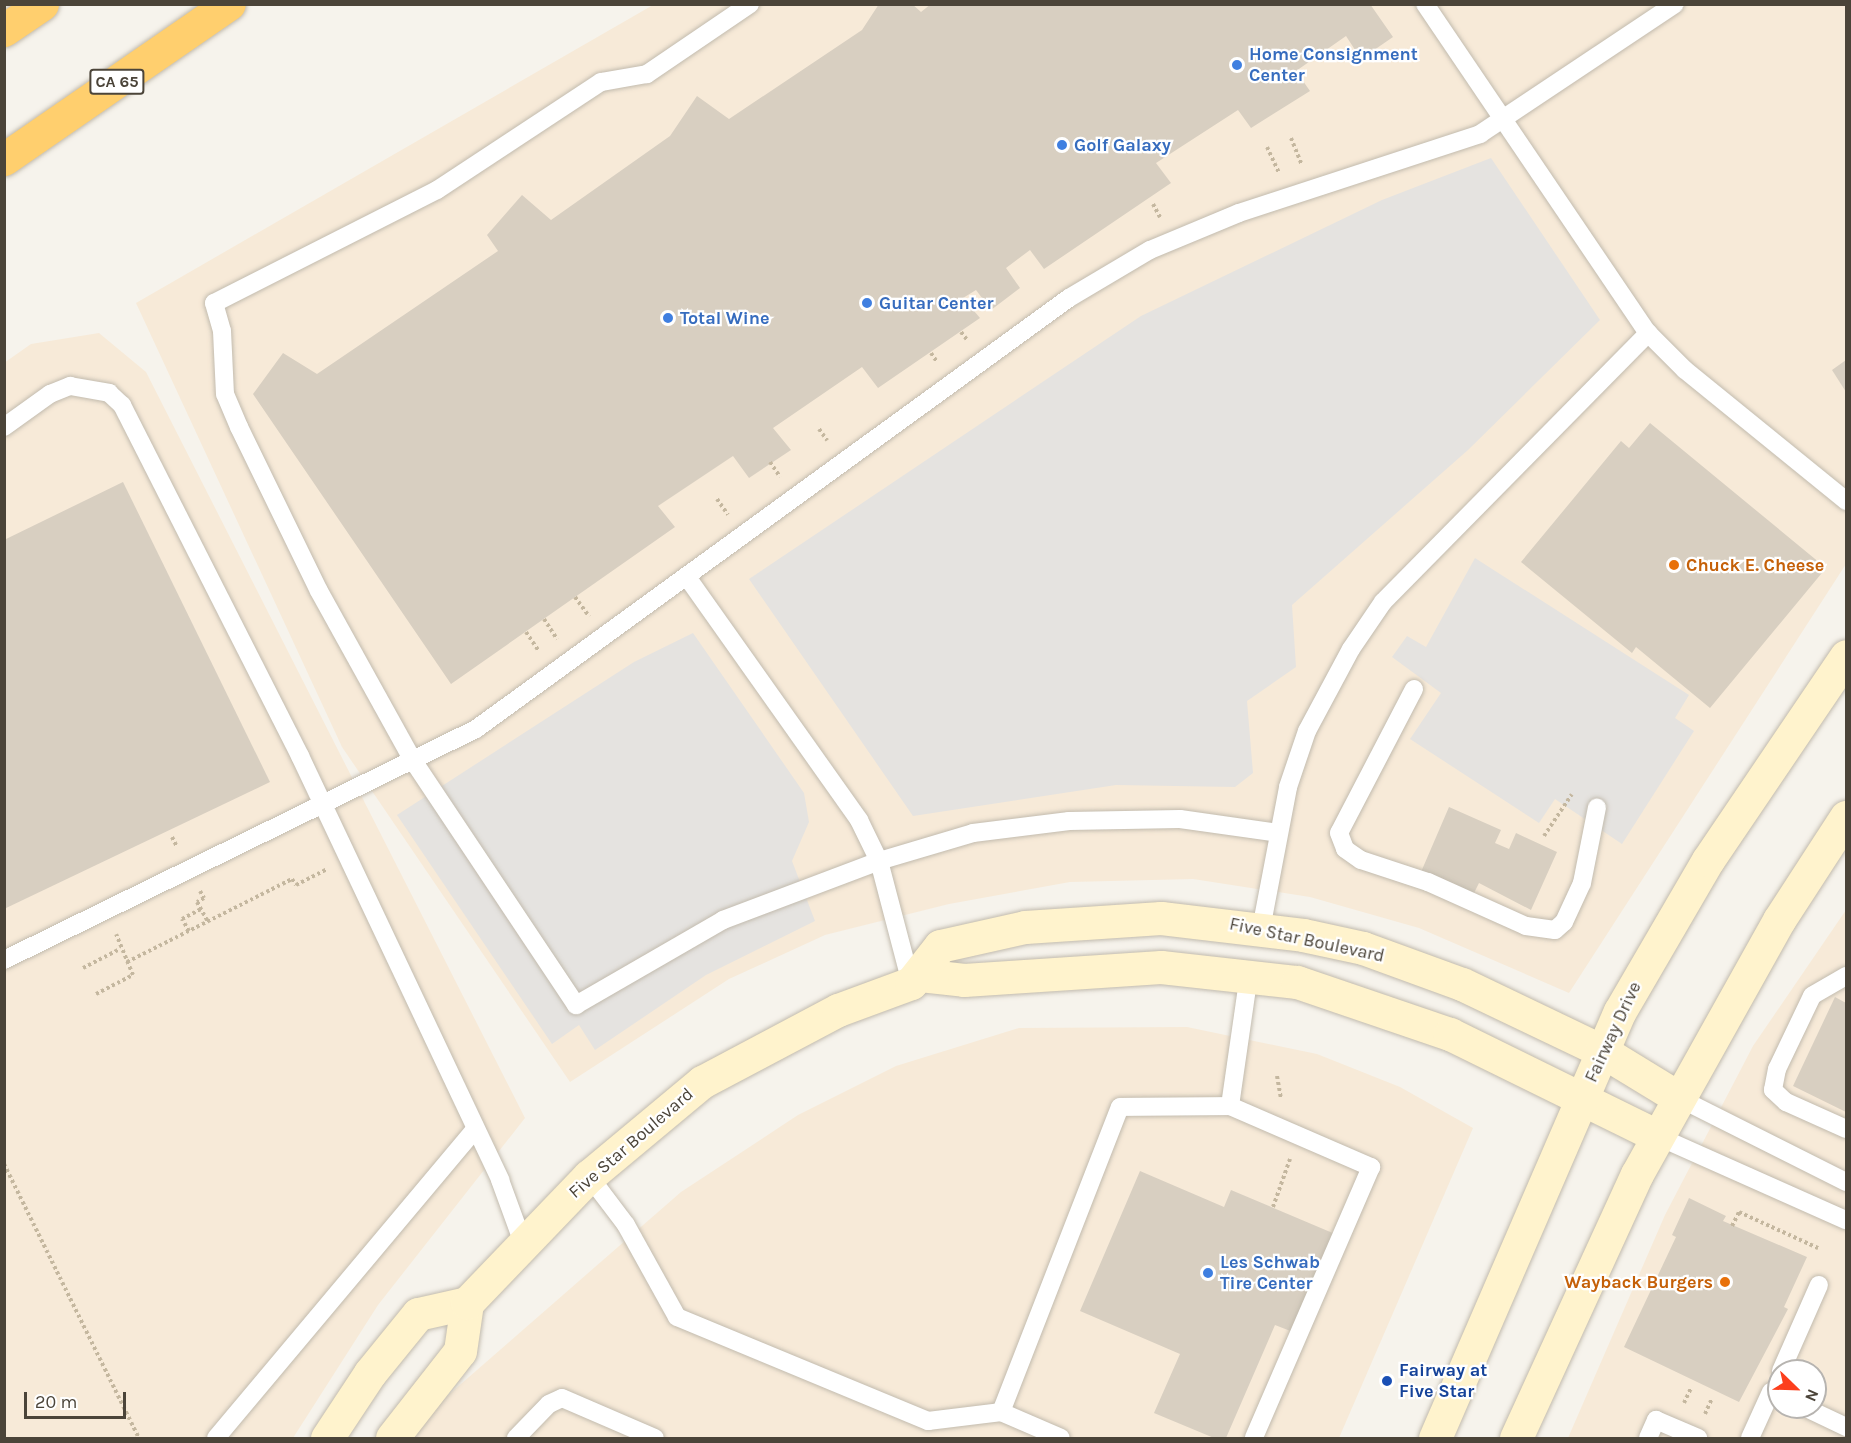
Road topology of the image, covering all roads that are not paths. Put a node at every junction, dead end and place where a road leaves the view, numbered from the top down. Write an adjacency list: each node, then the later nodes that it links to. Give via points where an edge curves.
1 (42, 4): 6 (highway)
2 (229, 4): 8 (highway, CA 65)
3 (750, 4): 15 (lane, via 647,74 601,82 437,190 214,303 222,331 225,394 239,427 319,591)
4 (1425, 4): 7 (lane)
5 (1675, 4): 7 (lane)
6 (4, 30)
7 (1504, 120): 9 (lane); 12 (lane, via 1480,134 1239,213 1150,250 1069,298)
8 (4, 159)
9 (1648, 333): 11 (lane, via 1685,370); 19 (lane, via 1383,602 1351,649 1307,731)
10 (4, 427): 16 (lane, via 50,394 70,386 109,393 122,405)
11 (1846, 501)
12 (687, 577): 15 (lane, via 476,729); 20 (lane, via 859,820)
13 (1846, 656): 26 (street, Fairway Drive, via 1708,860 1620,1011)
14 (1414, 689): 17 (lane, via 1339,833 1345,849 1361,861 1428,882 1526,926 1555,930 1564,922 1582,883)
15 (412, 759): 16 (lane); 20 (lane, via 576,1005 723,920)
16 (323, 805): 22 (lane); 30 (lane)
17 (1597, 807)
18 (1846, 817): 27 (street, via 1779,920)
19 (1278, 833): 20 (lane, via 1180,819 1069,821 973,834); 21 (lane)
20 (879, 861): 25 (lane)
21 (1261, 929): 25 (street, Five Star Boulevard, via 1161,918 1025,927 940,946); 26 (street, Five Star Boulevard, via 1363,948 1418,967)
22 (4, 960)
23 (1250, 974): 25 (street, Five Star Boulevard, via 1122,966 964,980); 28 (street, Five Star Boulevard, via 1297,982 1407,1016); 29 (lane)
24 (1846, 976): 31 (lane, via 1812,996 1777,1069 1773,1090 1786,1102)
25 (915, 979): 33 (street, Five Star Boulevard, via 838,1010 702,1082)
26 (1602, 1051): 27 (street, Five Star Boulevard); 28 (street, Fairway Drive)
27 (1679, 1098): 32 (street); 34 (lane)
28 (1582, 1099): 32 (street, Five Star Boulevard); 51 (street, Fairway Drive)
29 (1230, 1106): 41 (lane, via 1120,1107); 50 (lane, via 1371,1167)
30 (475, 1129): 36 (lane); 44 (lane)
31 (1846, 1129)
32 (1657, 1136): 35 (lane); 52 (street, via 1576,1301)
33 (589, 1176): 36 (street, Five Star Boulevard); 41 (lane, via 626,1225 677,1317 928,1421)
34 (1846, 1182)
35 (1846, 1220)
36 (522, 1240): 38 (street, Five Star Boulevard)
37 (1819, 1285): 39 (lane)
38 (467, 1303): 45 (street, via 418,1314 370,1372); 46 (street, via 460,1351)
39 (1786, 1359)
40 (1767, 1408): 55 (lane)
41 (1001, 1412): 49 (lane)
42 (1827, 1417): 43 (lane)
43 (1846, 1426)
44 (221, 1437)
45 (327, 1438)
46 (392, 1438)
47 (516, 1438): 48 (lane, via 549,1404 562,1398)
48 (655, 1438)
49 (1061, 1438)
50 (1254, 1438)
51 (1435, 1438)
52 (1516, 1438)
53 (1648, 1438): 54 (lane, via 1656,1420)
54 (1698, 1438)
55 (1750, 1438)

